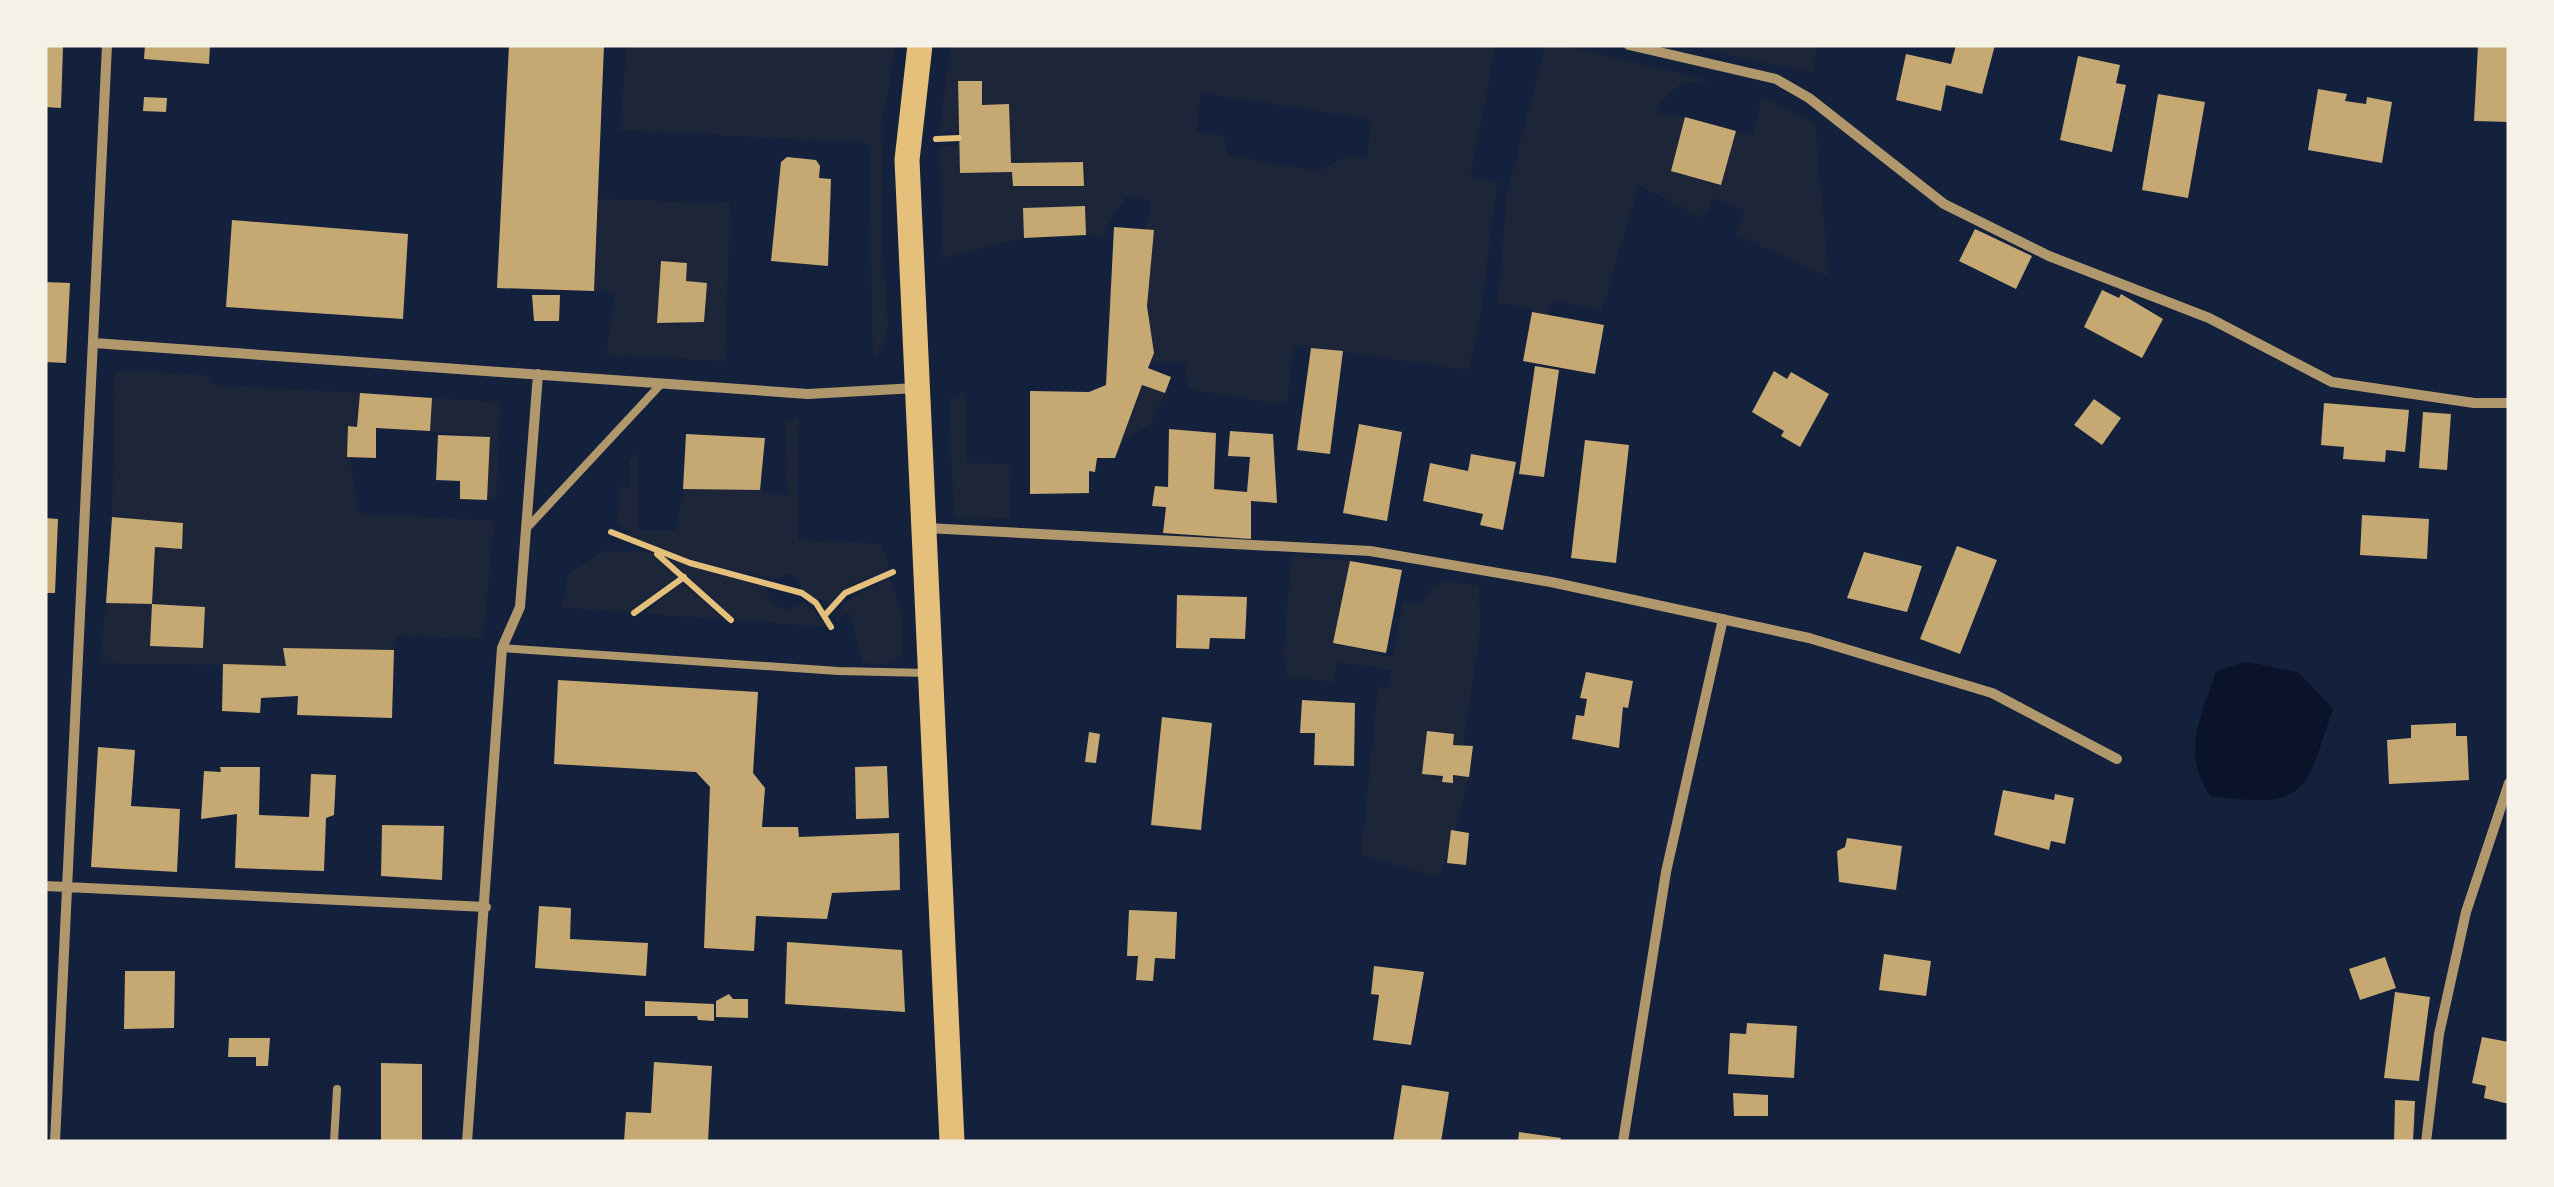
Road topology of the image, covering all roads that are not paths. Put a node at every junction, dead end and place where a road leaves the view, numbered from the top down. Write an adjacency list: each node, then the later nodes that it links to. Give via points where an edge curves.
1 (107, 45): 4 (street)
2 (920, 45): 7 (main road, via 907,160)
3 (1630, 45): 8 (street, via 1776,80 1809,98 1944,204 2049,256 2209,318 2332,382)
4 (94, 343): 5 (street); 17 (street)
5 (538, 374): 6 (street); 9 (street)
6 (662, 383): 7 (street, via 808,394); 9 (lane)
7 (917, 388): 10 (main road)
8 (2509, 403)
9 (527, 528): 12 (street, via 520,607)
10 (924, 528): 11 (street, via 1370,551); 13 (main road)
11 (1724, 618): 14 (street, via 1992,693); 24 (street, via 1666,872)
12 (502, 648): 13 (lane); 18 (street)
13 (932, 673): 23 (main road)
14 (2116, 759)
15 (2509, 783): 25 (street, via 2466,912)
16 (45, 886): 17 (street)
17 (66, 887): 18 (street); 20 (street)
18 (486, 907): 22 (street)
19 (337, 1089): 21 (lane)
20 (54, 1142)
21 (334, 1142)
22 (467, 1142)
23 (952, 1142)
24 (1624, 1142)
25 (2426, 1142)

